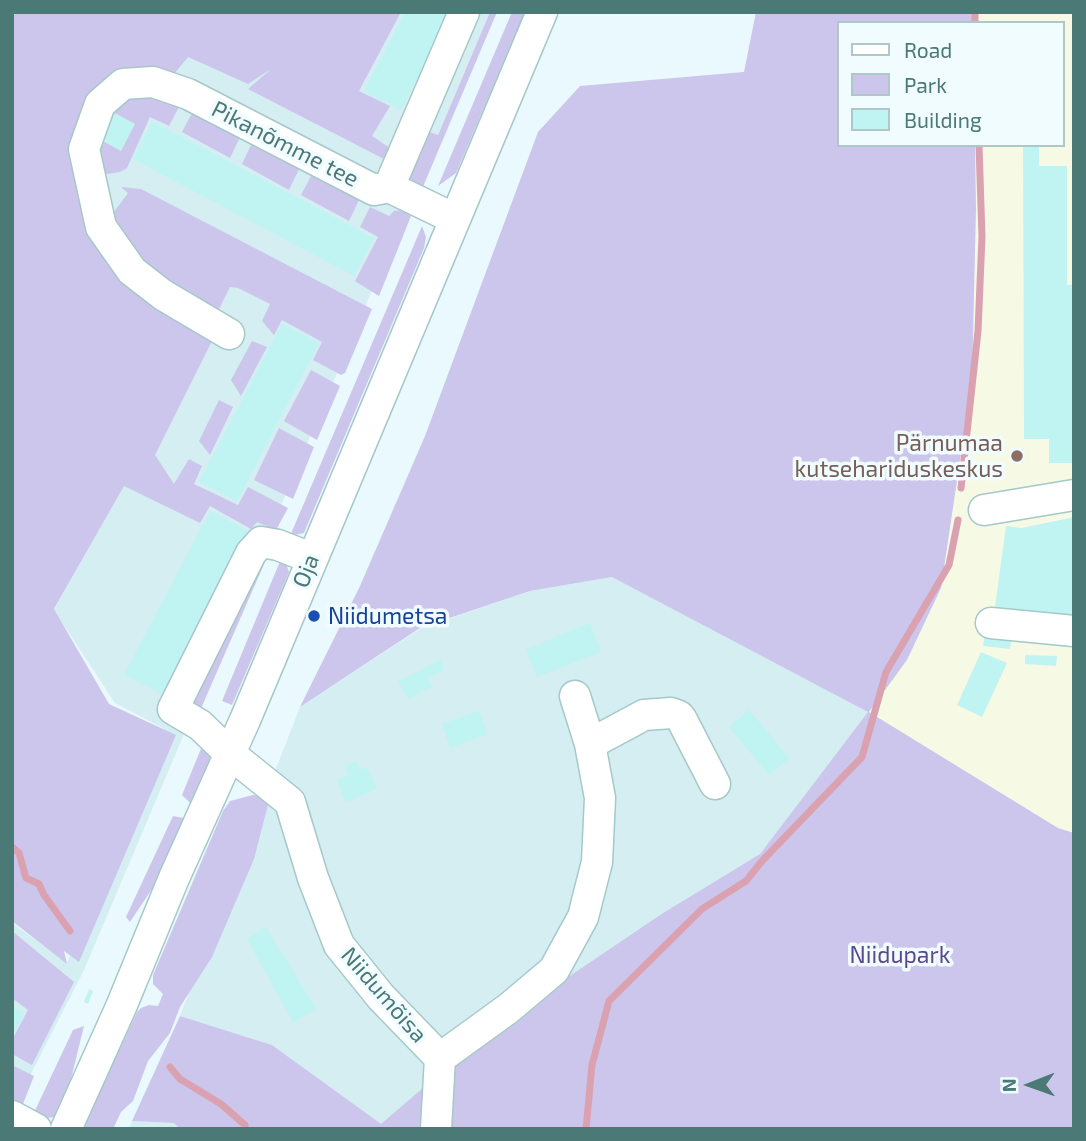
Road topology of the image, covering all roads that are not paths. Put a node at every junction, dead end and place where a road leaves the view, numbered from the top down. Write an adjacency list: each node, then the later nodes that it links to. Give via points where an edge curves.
1 (464, 12): 3 (street)
2 (542, 12): 4 (street, Oja)
3 (389, 187): 4 (street, Pikanõmme tee); 5 (street, Pikanõmme tee, via 374,190 193,96 153,82 123,84 100,104 85,149 101,227 132,271)
4 (455, 219): 8 (street, Oja)
5 (229, 334)
6 (1074, 495): 7 (street)
7 (984, 510)
8 (312, 558): 13 (street, Oja); 13 (street, Niidumõisa, via 261,542 251,553 173,709 200,725)
9 (991, 623): 10 (street)
10 (1074, 631)
11 (575, 696): 12 (street, Niidumõisa)
12 (590, 744): 14 (street, via 644,715 671,713 682,720); 15 (street, Niidumõisa, via 600,798 597,862 583,918 554,970)
13 (229, 753): 15 (street, Niidumõisa, via 290,802 339,945); 18 (street, Oja)
14 (715, 784)
15 (440, 1058): 19 (street)
16 (12, 1116): 17 (street)
17 (36, 1129)
18 (66, 1129)
19 (436, 1129)

